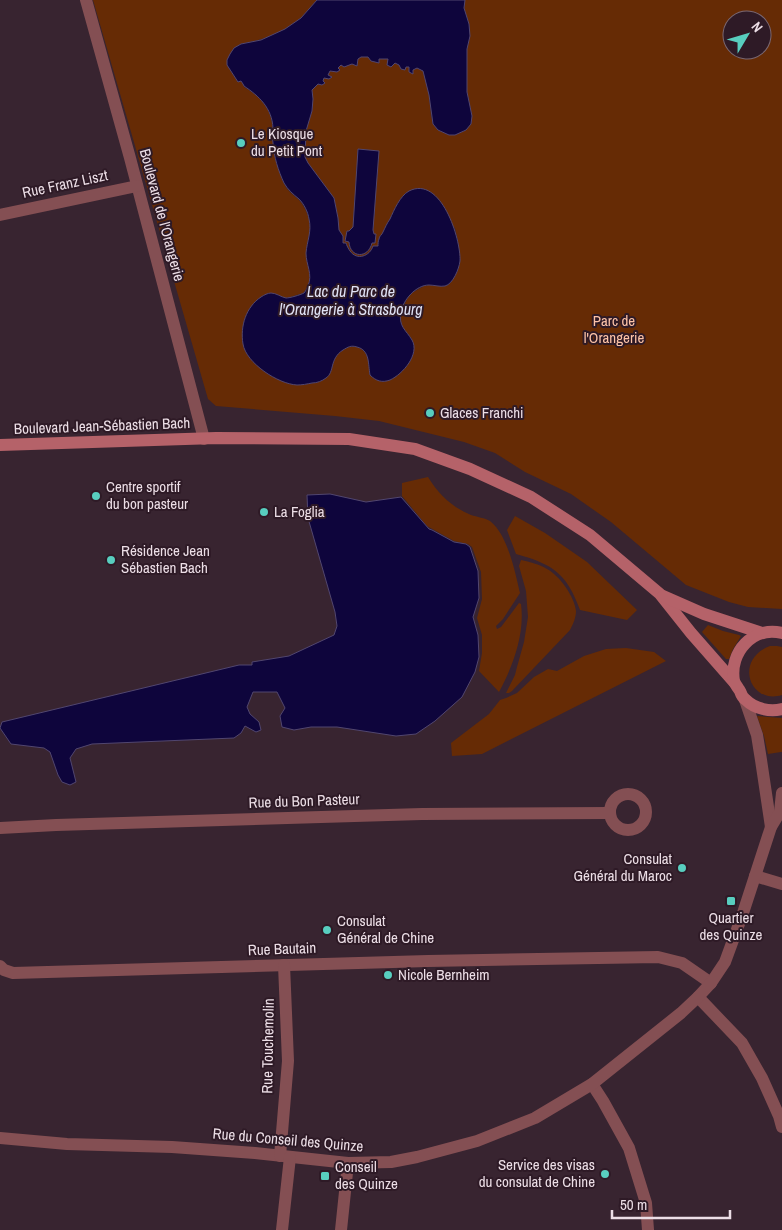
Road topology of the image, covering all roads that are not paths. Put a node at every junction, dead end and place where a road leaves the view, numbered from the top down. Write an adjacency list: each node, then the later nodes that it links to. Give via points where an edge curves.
1 (86, 0): 2 (street, Boulevard de l'Orangerie)
2 (137, 186): 3 (street, Rue Franz Liszt); 4 (street, Boulevard de l'Orangerie)
3 (0, 215)
4 (204, 439): 5 (street, Boulevard Jean-Sébastien Bach); 6 (street, Boulevard Jean-Sébastien Bach, via 349,439 415,450 470,469 531,497 590,535)
5 (0, 445)
6 (660, 594): 7 (street, via 704,614); 9 (street)
7 (762, 633): 8 (street); 9 (street, via 746,640 734,659)
8 (782, 633)
9 (734, 682): 10 (street)
10 (745, 700): 11 (street, via 761,709); 14 (street, Rue du Conseil des Quinze, via 761,760)
11 (782, 709)
12 (782, 793): 14 (street, Rue du Conseil des Quinze, via 780,812)
13 (610, 813): 15 (street, Rue du Bon Pasteur, via 422,814)
14 (771, 826): 16 (street, Rue du Conseil des Quinze)
15 (0, 828)
16 (755, 876): 17 (street); 20 (street, Rue du Conseil des Quinze, via 725,962)
17 (782, 884)
18 (284, 965): 19 (street, Rue Bautain, via 13,973); 20 (street, Rue Bautain, via 658,957 682,963); 25 (street, Rue Touchemolin, via 288,1061)
19 (0, 966)
20 (711, 983): 21 (street, Rue du Conseil des Quinze)
21 (698, 997): 22 (street, Rue du Conseil des Quinze); 23 (street, via 742,1043 762,1078)
22 (592, 1084): 26 (street, Rue du Conseil des Quinze, via 535,1118 478,1141 390,1162); 29 (street, via 629,1148 646,1203)
23 (782, 1127)
24 (0, 1138): 25 (street, Rue du Conseil des Quinze)
25 (284, 1156): 26 (street, Rue du Conseil des Quinze); 27 (street, Rue Touchemolin)
26 (348, 1163): 28 (street)
27 (282, 1230)
28 (341, 1230)
29 (648, 1230)

